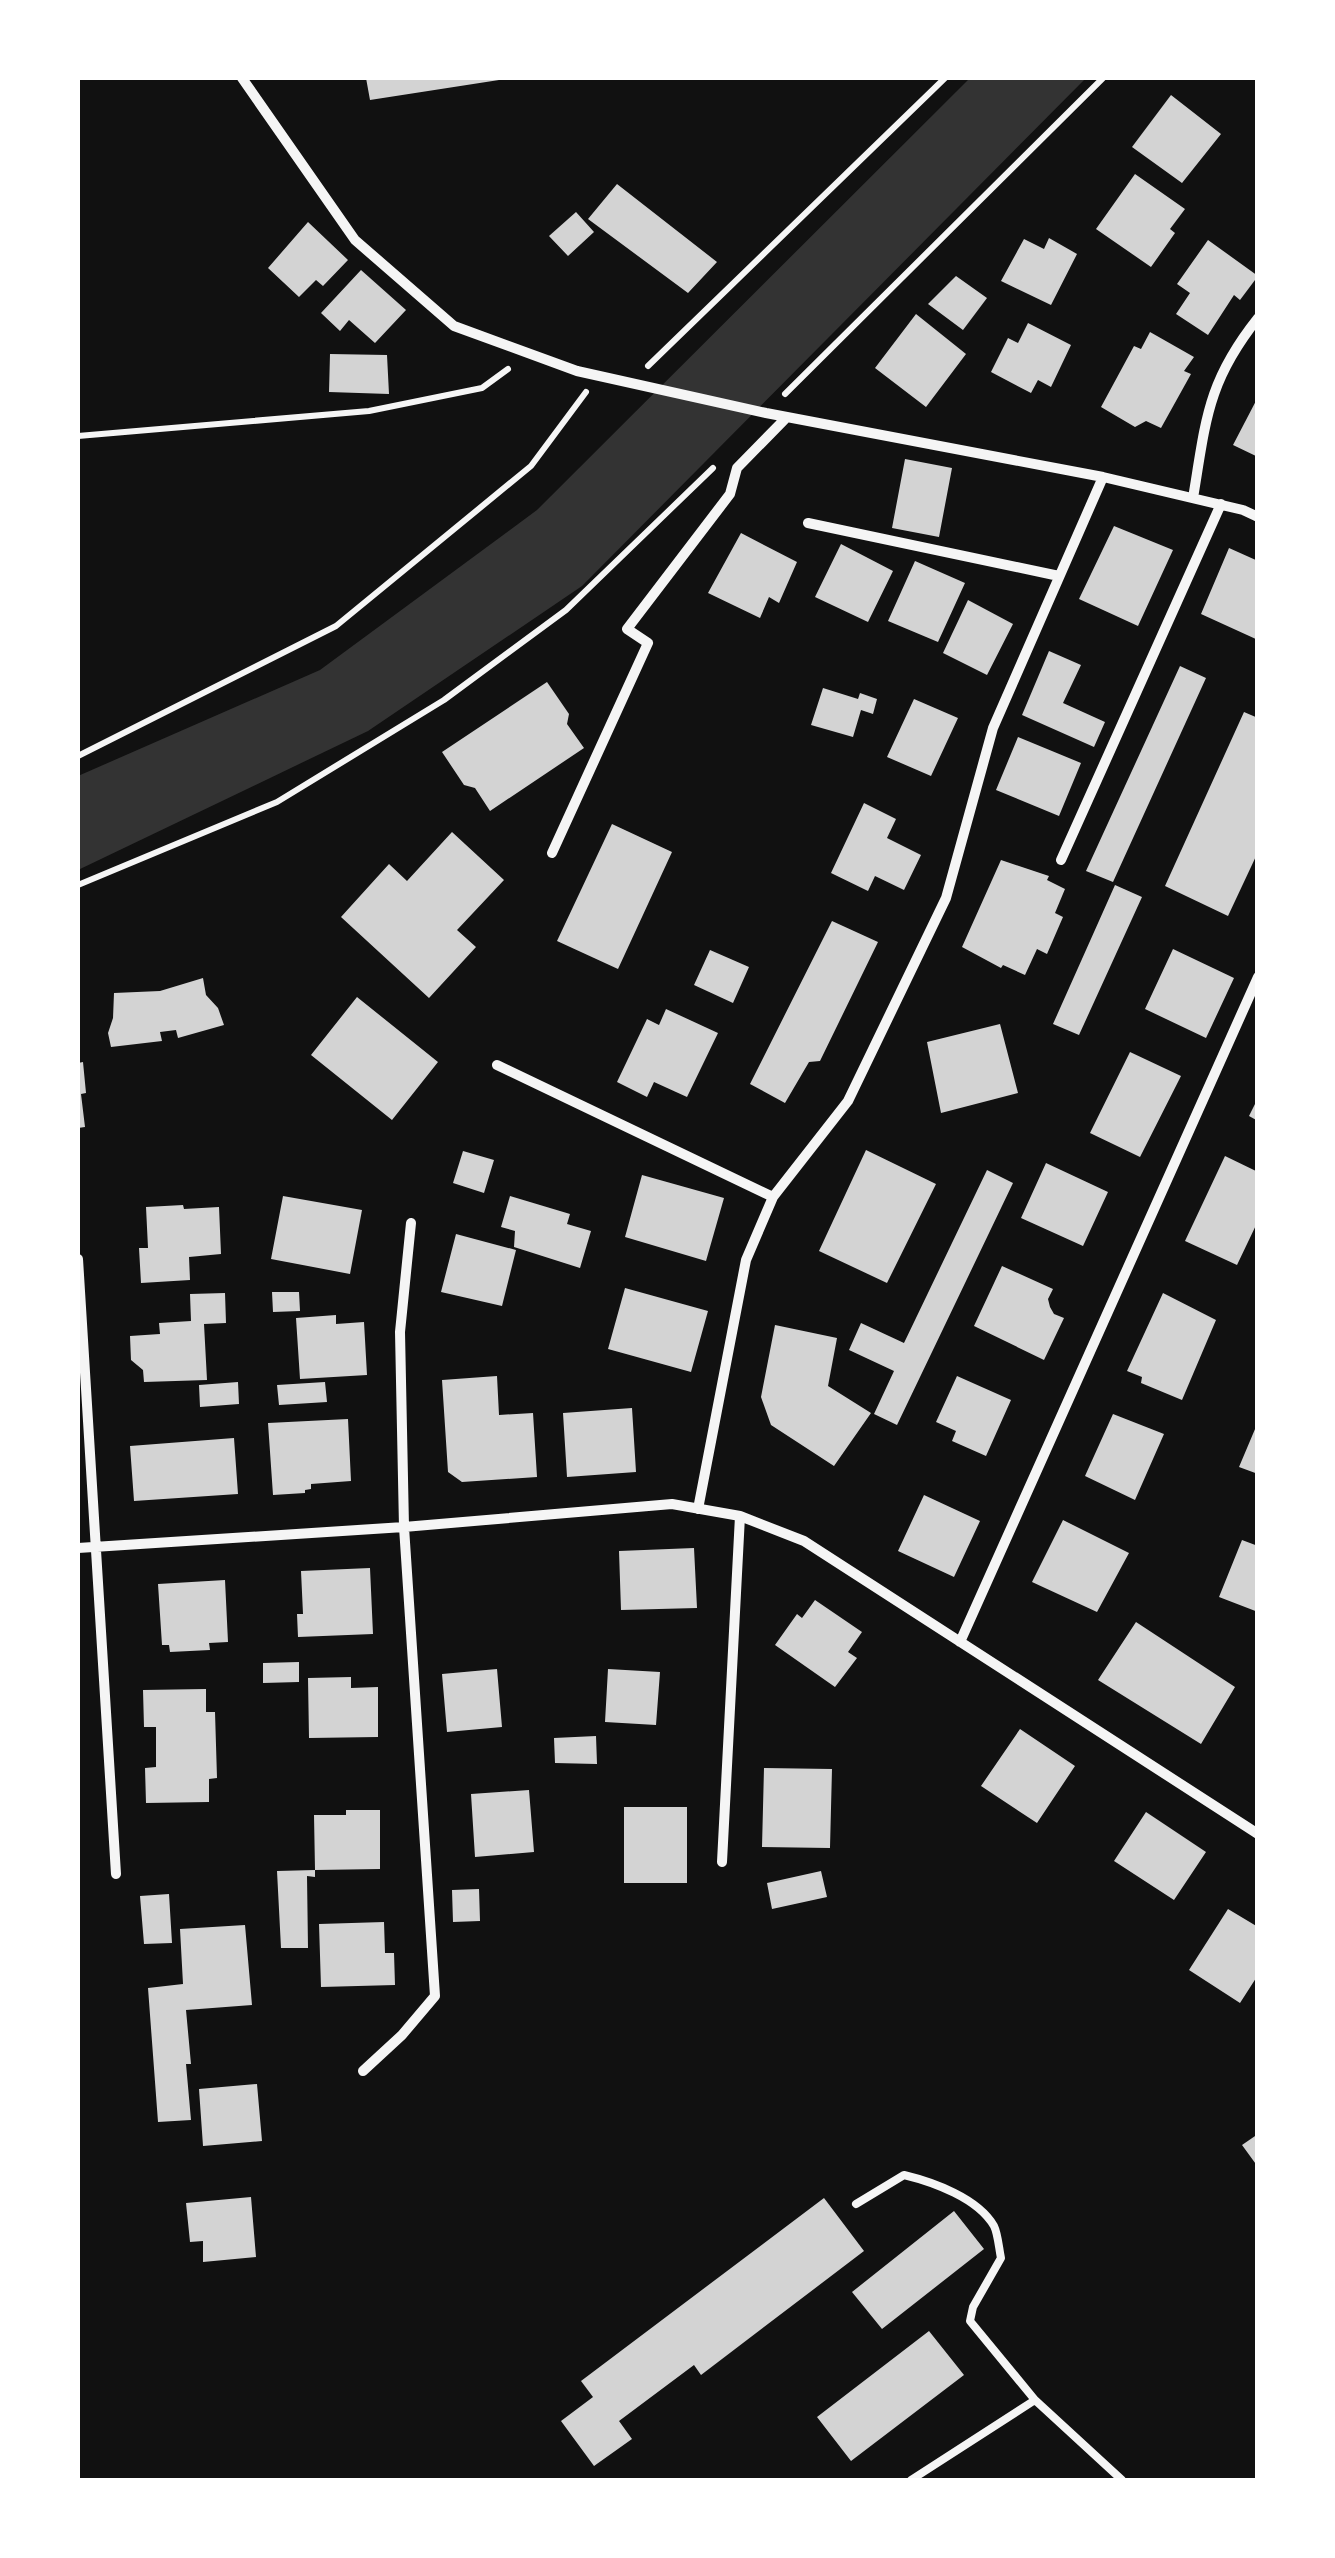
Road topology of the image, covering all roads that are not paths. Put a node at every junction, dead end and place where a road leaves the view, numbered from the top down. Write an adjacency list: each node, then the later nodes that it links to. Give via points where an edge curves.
1 (242, 78): 3 (street, via 355,240 454,326 577,371)
2 (1258, 318): 5 (street, via 1219,375 1202,430)
3 (787, 417): 4 (street); 10 (street, via 737,468 730,494 627,628 648,643)
4 (1102, 477): 5 (street); 9 (street)
5 (1193, 498): 6 (street)
6 (1221, 504): 7 (street); 11 (street)
7 (1258, 517)
8 (808, 523): 9 (street)
9 (1060, 576): 14 (street, via 993,728 946,898 848,1101)
10 (552, 852)
11 (1061, 860)
12 (1258, 977): 22 (street)
13 (497, 1065): 14 (street)
14 (773, 1197): 17 (street, via 746,1260)
15 (411, 1223): 19 (street, via 400,1332)
16 (78, 1259): 20 (street)
17 (698, 1509): 18 (street); 19 (street, via 672,1504)
18 (740, 1516): 22 (street, via 804,1541); 24 (street)
19 (404, 1527): 20 (street); 26 (street, via 435,1996)
20 (98, 1547): 21 (street); 25 (street)
21 (78, 1548)
22 (960, 1642): 23 (street)
23 (1258, 1834)
24 (722, 1862)
25 (116, 1874)
26 (363, 2071)
27 (856, 2204): 28 (lane, via 904,2175 938,2183 994,2226 1001,2258 970,2321)
28 (1035, 2400): 29 (lane); 30 (lane)
29 (911, 2480)
30 (1122, 2480)

